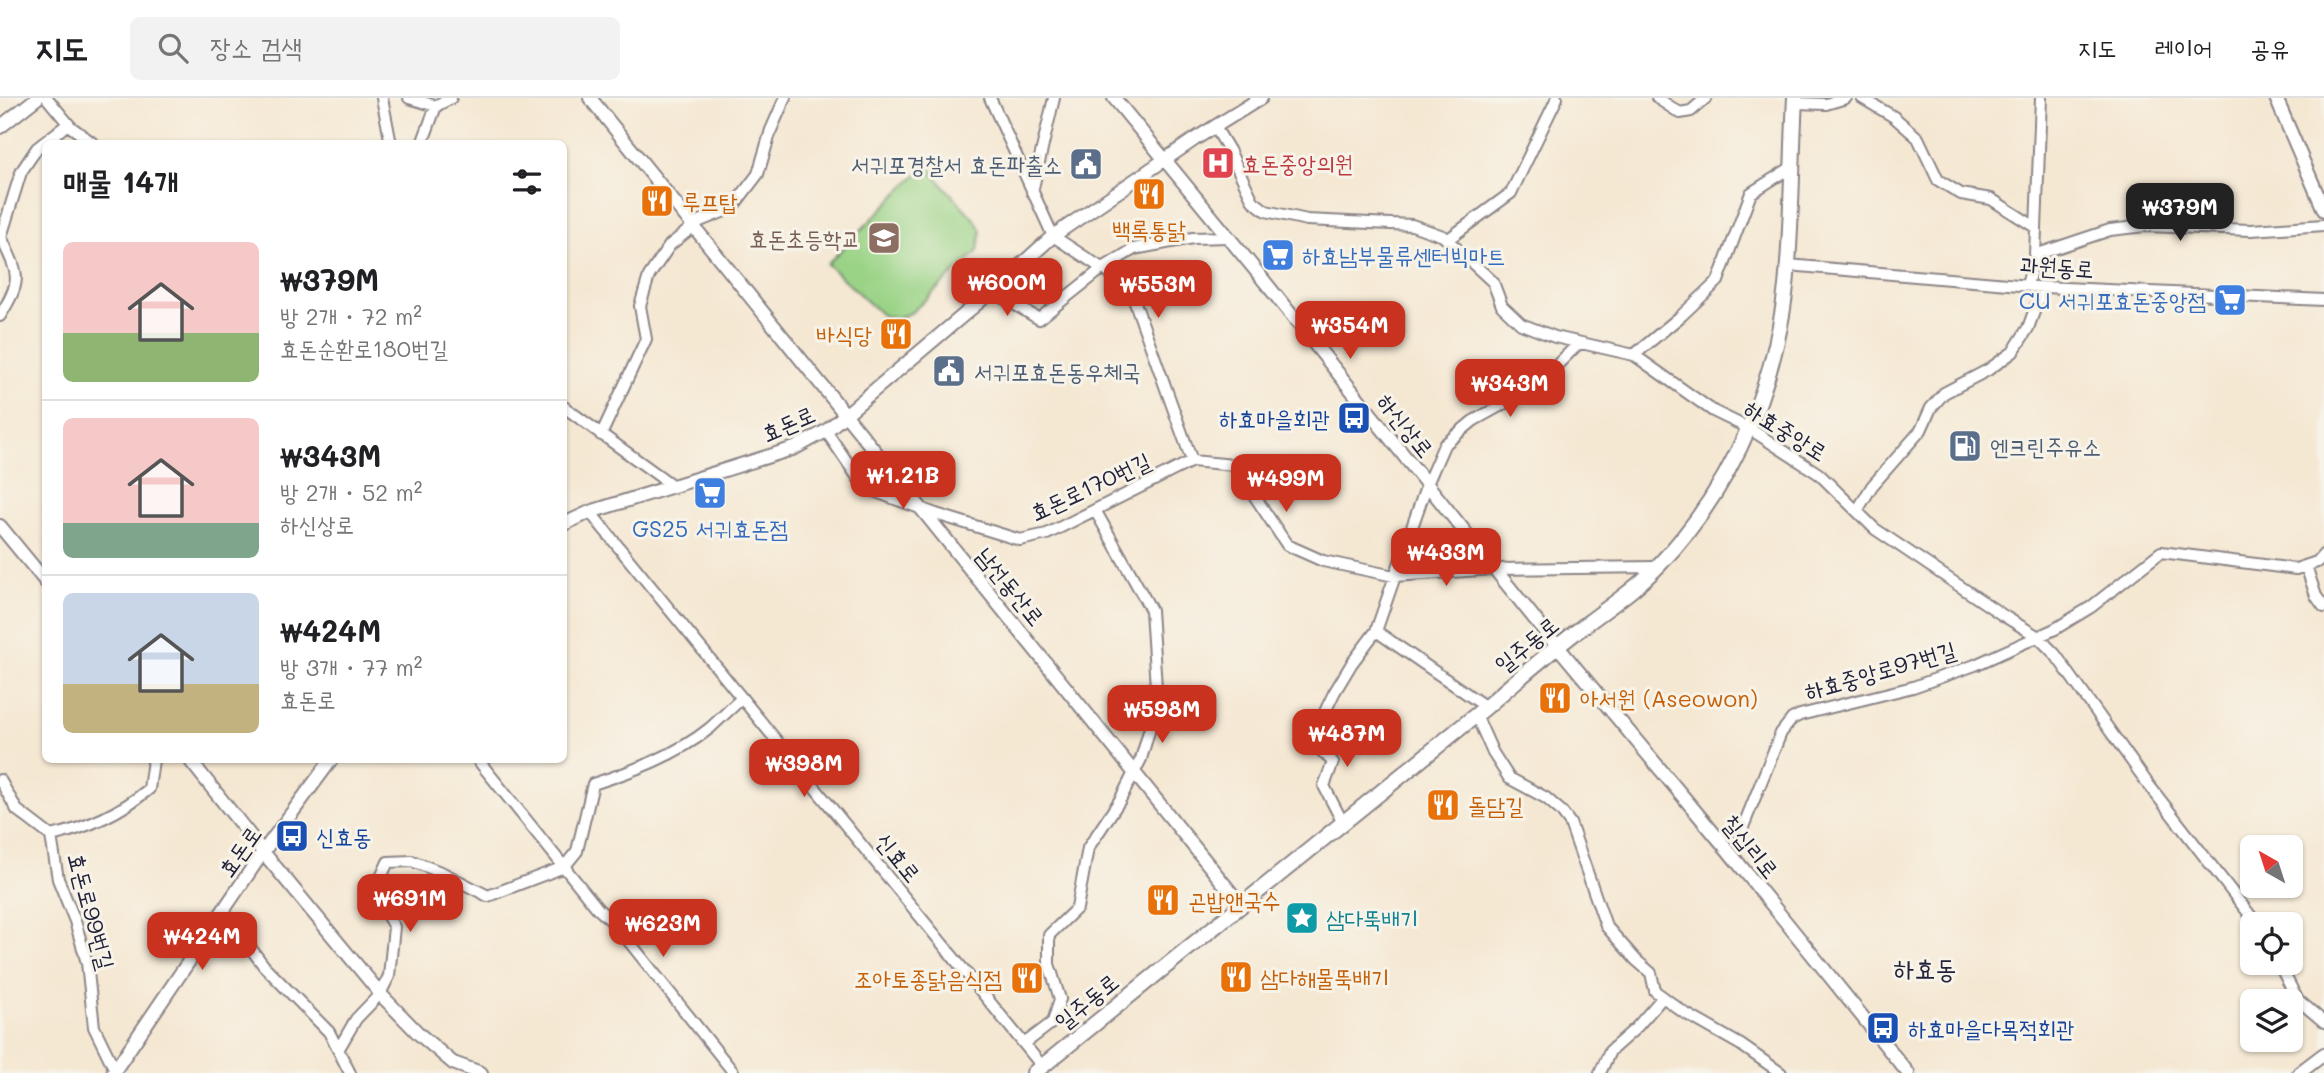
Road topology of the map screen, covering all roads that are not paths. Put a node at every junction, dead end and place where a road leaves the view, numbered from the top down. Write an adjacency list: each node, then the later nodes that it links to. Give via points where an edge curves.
1 (37, 98): 22 (street)
2 (47, 98): 21 (street)
3 (382, 98): 26 (street)
4 (409, 98): 20 (street)
5 (451, 98): 20 (street)
6 (590, 98): 34 (street, 남선동산로)
7 (785, 98): 34 (street, via 758,174 732,208)
8 (990, 98): 31 (street)
9 (1054, 98): 31 (street)
10 (1114, 98): 29 (street, 하신상로)
11 (1261, 98): 23 (street, 효돈로)
12 (1557, 98): 38 (street, via 1511,193)
13 (1657, 98): 14 (street, via 1680,113 1691,111)
14 (1706, 98)
15 (1846, 98): 19 (street, via 1826,104)
16 (1863, 98): 35 (street, via 1918,138 1938,180 1961,194 1990,199)
17 (2041, 98): 35 (street)
18 (2276, 98): 32 (street)
19 (1795, 100): 30 (main road, 일주동로)
20 (436, 106): 27 (street)
21 (68, 124): 24 (street); 25 (street)
22 (0, 127)
23 (1215, 127): 29 (street, 효돈로); 38 (street, 하효중앙로, via 1253,201 1266,211 1307,220 1412,225)
24 (47, 140)
25 (89, 140)
26 (390, 140)
27 (423, 140)
28 (42, 144): 46 (street, via 21,172 1,237 17,282)
29 (1165, 160): 36 (street, 효돈로); 37 (street, 하신상로)
30 (1792, 167): 40 (main road, 일주동로); 48 (street, via 1751,193 1718,281)
31 (1032, 191): 36 (street)
32 (2324, 210)
33 (2324, 225): 39 (street, via 2251,230 2145,226 2110,230)
34 (692, 227): 50 (street, 남선동산로); 53 (street, via 670,245 649,276 640,306 646,339)
35 (2035, 227): 39 (street)
36 (1053, 236): 41 (street); 44 (street, 효돈로)
37 (1228, 237): 41 (street, via 1134,249); 55 (street, 하신상로)
38 (1447, 240): 47 (street, 하효중앙로, via 1493,282 1502,306 1521,324)
39 (2035, 256): 42 (street)
40 (1788, 265): 42 (street, 과원동로); 51 (main road, 일주동로, via 1776,346)
41 (1103, 268): 44 (street, via 1039,319); 54 (street, via 1129,286)
42 (2027, 285): 43 (street, 과원동로)
43 (2043, 287): 45 (street, 과원동로); 59 (street, via 2028,328 2013,352 1944,393)
44 (992, 290): 50 (street, 효돈로)
45 (2324, 300)
46 (0, 316)
47 (1578, 343): 48 (street, 하효중앙로); 55 (street, 하신상로, via 1536,386 1473,421 1444,445)
48 (1634, 355): 51 (street, 하효중앙로, via 1713,411)
49 (567, 409): 53 (street)
50 (845, 416): 52 (street, 효돈로); 57 (street, 남선동산로)
51 (1750, 429): 59 (street, 하효중앙로, via 1819,474); 65 (main road, 일주동로, via 1706,504)
52 (826, 431): 56 (street, 효돈로, via 795,448); 57 (street, 효돈로170번길, via 865,488)
53 (601, 435): 56 (street)
54 (1192, 461): 58 (street, 효돈로170번길); 67 (street, via 1234,465 1287,545 1323,561)
55 (1427, 484): 66 (street, 하신상로); 67 (street)
56 (673, 486): 60 (street, 효돈로)
57 (923, 509): 58 (street, 효돈로170번길, via 1020,540 1047,534); 79 (street, 남선동산로)
58 (1095, 510): 79 (street, via 1151,610 1157,703)
59 (1857, 511): 71 (street, 하효중앙로, via 1875,529)
60 (590, 512): 61 (street, 효돈로); 73 (street, 신효로)
61 (567, 523)
62 (0, 526): 68 (street)
63 (2324, 554): 64 (street)
64 (2306, 566): 69 (street); 71 (street, via 2296,569 2161,552 2091,607)
65 (1657, 567): 66 (street); 72 (main road, 일주동로)
66 (1495, 569): 67 (street); 72 (street, 하신상로)
67 (1394, 576): 70 (street)
68 (42, 577)
69 (2324, 607)
70 (1376, 631): 74 (street); 81 (street, via 1334,693 1311,741 1333,762 1324,786)
71 (2037, 636): 83 (street, 하효중앙로97번길, via 1913,687 1808,711 1792,719 1781,733 1743,827); 88 (street, 하효중앙로)
72 (1558, 647): 74 (main road, 일주동로); 83 (street, 칠십리로)
73 (742, 698): 85 (street, via 708,729 672,752 593,784 577,850); 93 (street, 신효로)
74 (1481, 711): 81 (main road, 일주동로); 91 (street, via 1493,753 1509,778 1546,799 1570,823 1606,926 1651,973 1655,991)
75 (153, 763): 82 (street, via 149,789 130,804 72,832)
76 (192, 763): 84 (street)
77 (329, 763): 84 (street, 효돈로)
78 (480, 763): 85 (street)
79 (1134, 773): 86 (street, 남선동산로); 93 (street, via 1088,848 1077,908 1049,935 1049,964 1060,999 1053,1022)
80 (0, 780): 82 (street, 효돈로99번길, via 17,810)
81 (1343, 823): 86 (main road, 일주동로)
82 (51, 836): 97 (street, 효돈로99번길, via 58,879 87,963 94,1027)
83 (1718, 839): 103 (street, 칠십리로)
84 (263, 852): 87 (street, 효돈로); 90 (street)
85 (564, 867): 90 (street, via 488,896 412,861 388,862 382,875 387,915 394,927 389,976); 100 (street)
86 (1241, 905): 96 (main road, 일주동로)
87 (223, 911): 94 (street, via 264,966 329,1032); 97 (street, 효돈로)
88 (2248, 912)
89 (2285, 975): 92 (street, via 2297,999)
90 (380, 994): 94 (street, via 356,1018); 99 (street, via 453,1063)
91 (1663, 997): 101 (street, via 1609,1051); 102 (street)
92 (2324, 1022)
93 (1024, 1044): 96 (street, 신효로)
94 (338, 1050): 98 (street)
95 (2324, 1054): 104 (street)
96 (1038, 1070)
97 (114, 1072)
98 (350, 1073)
99 (481, 1073)
100 (734, 1073)
101 (1600, 1073)
102 (1781, 1073)
103 (1908, 1073)
104 (2299, 1073)

